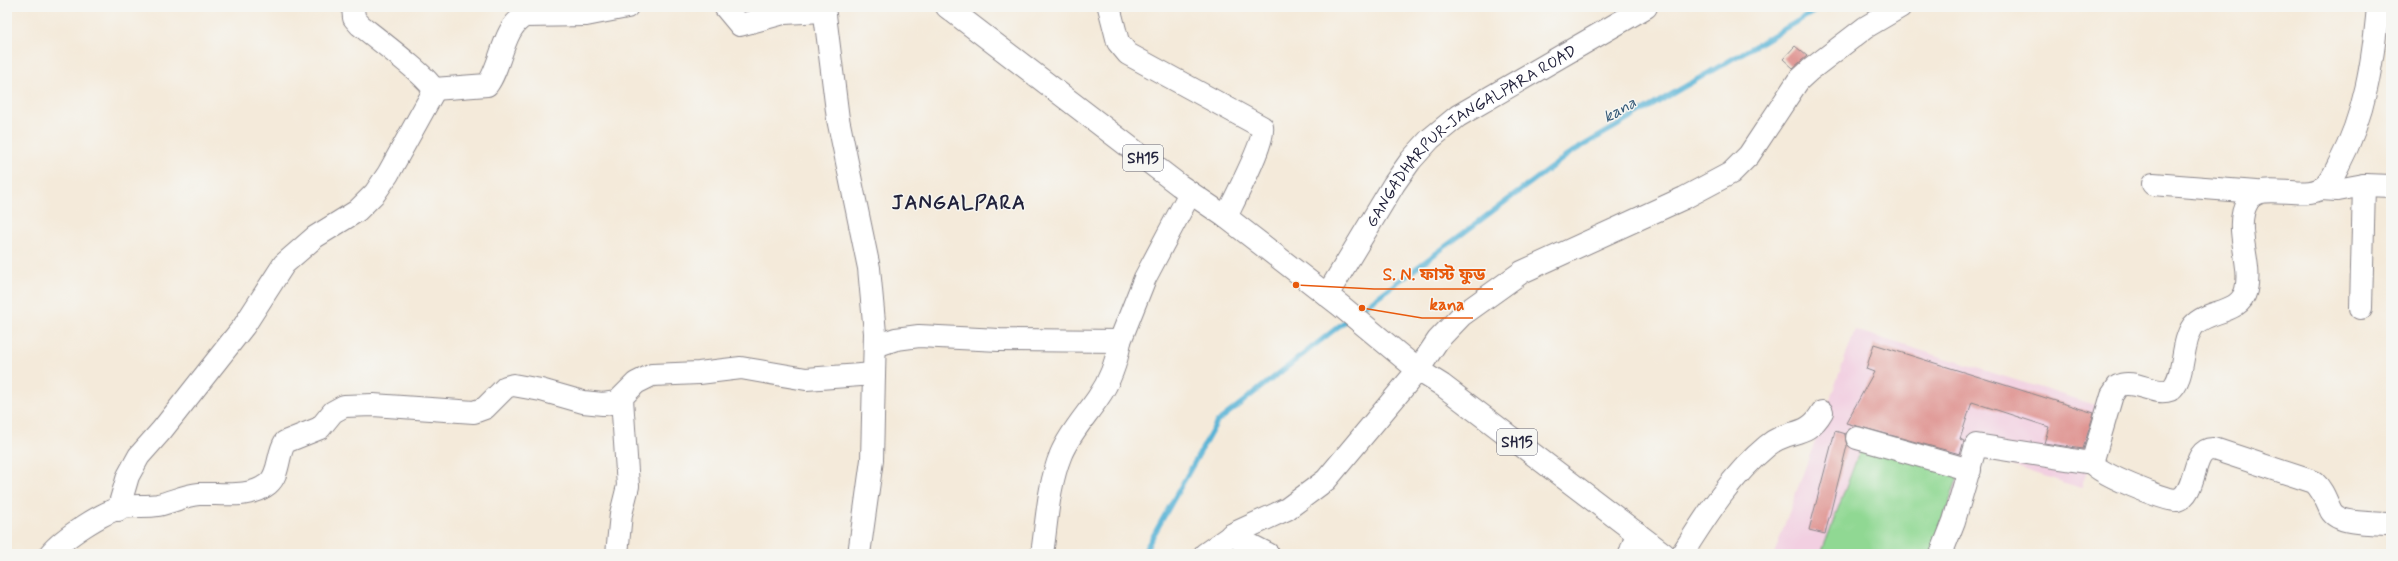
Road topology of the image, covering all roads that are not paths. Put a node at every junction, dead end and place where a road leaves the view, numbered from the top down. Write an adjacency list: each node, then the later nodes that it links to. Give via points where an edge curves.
1 (353, 7): 10 (street, via 354,18 360,25 421,75)
2 (627, 7): 10 (street, via 586,14 524,16 511,33 487,85)
3 (725, 7): 9 (street, via 740,25 784,13)
4 (947, 7): 16 (street, SH15)
5 (1109, 7): 17 (street, via 1118,42 1128,54 1262,127 1263,135 1257,151)
6 (1646, 7): 18 (street, GANGADHARPUR-JANGALPARA ROAD, via 1458,116 1435,135 1411,160 1394,184)
7 (1900, 7): 22 (street, via 1866,27 1798,81 1749,155 1731,173 1684,198 1512,278 1449,327)
8 (2378, 7): 14 (street, via 2368,80 2357,124 2335,172)
9 (824, 9): 21 (street, via 838,119 869,268)
10 (434, 89): 29 (street, via 392,169 374,193 357,211 315,237 284,264 244,326 139,456 128,476)
11 (2153, 184): 15 (street)
12 (2364, 185): 13 (street); 14 (street, via 2338,190); 19 (street)
13 (2391, 186)
14 (2321, 189): 15 (street, via 2308,192)
15 (2256, 192): 27 (street, via 2247,202 2242,219 2247,284 2242,299 2234,306 2202,319 2193,327 2185,343 2178,379 2170,390 2162,391 2128,384 2118,386 2112,395)
16 (1190, 193): 17 (street, SH15); 20 (street, via 1147,273)
17 (1226, 217): 18 (street, SH15)
18 (1334, 300): 22 (street, SH15)
19 (2361, 308)
20 (1120, 341): 21 (street, via 999,340 920,336 896,339); 36 (street, via 1115,364 1107,383 1070,436 1061,454 1052,485)
21 (875, 346): 23 (street)
22 (1418, 370): 31 (street, SH15); 32 (street, via 1326,480 1287,509)
23 (874, 374): 24 (street, via 806,379 741,368 652,375 636,383); 35 (street, via 872,460)
24 (622, 399): 29 (street, via 612,404 593,404 513,385 506,387 485,408 474,412 373,405 344,406 333,412 320,428 285,442 275,474 262,488 234,494 193,495 157,505 124,507); 34 (street, via 628,486 621,514)
25 (1822, 412): 41 (street, via 1808,429 1779,438 1755,456 1701,523)
26 (1857, 438): 28 (street)
27 (2092, 463): 28 (street, via 1976,445); 30 (street, via 2096,469 2170,500 2177,500 2188,491 2202,453 2207,449 2214,449 2314,482 2334,515 2344,520)
28 (1970, 470): 42 (street)
29 (118, 510): 33 (street, via 88,524)
30 (2391, 524)
31 (1637, 533): 39 (street); 40 (street, SH15)
32 (1231, 536): 37 (street); 38 (street)
33 (50, 554)
34 (617, 554)
35 (859, 554)
36 (1042, 554)
37 (1204, 554)
38 (1268, 554)
39 (1630, 554)
40 (1664, 554)
41 (1682, 554)
42 (1941, 554)

